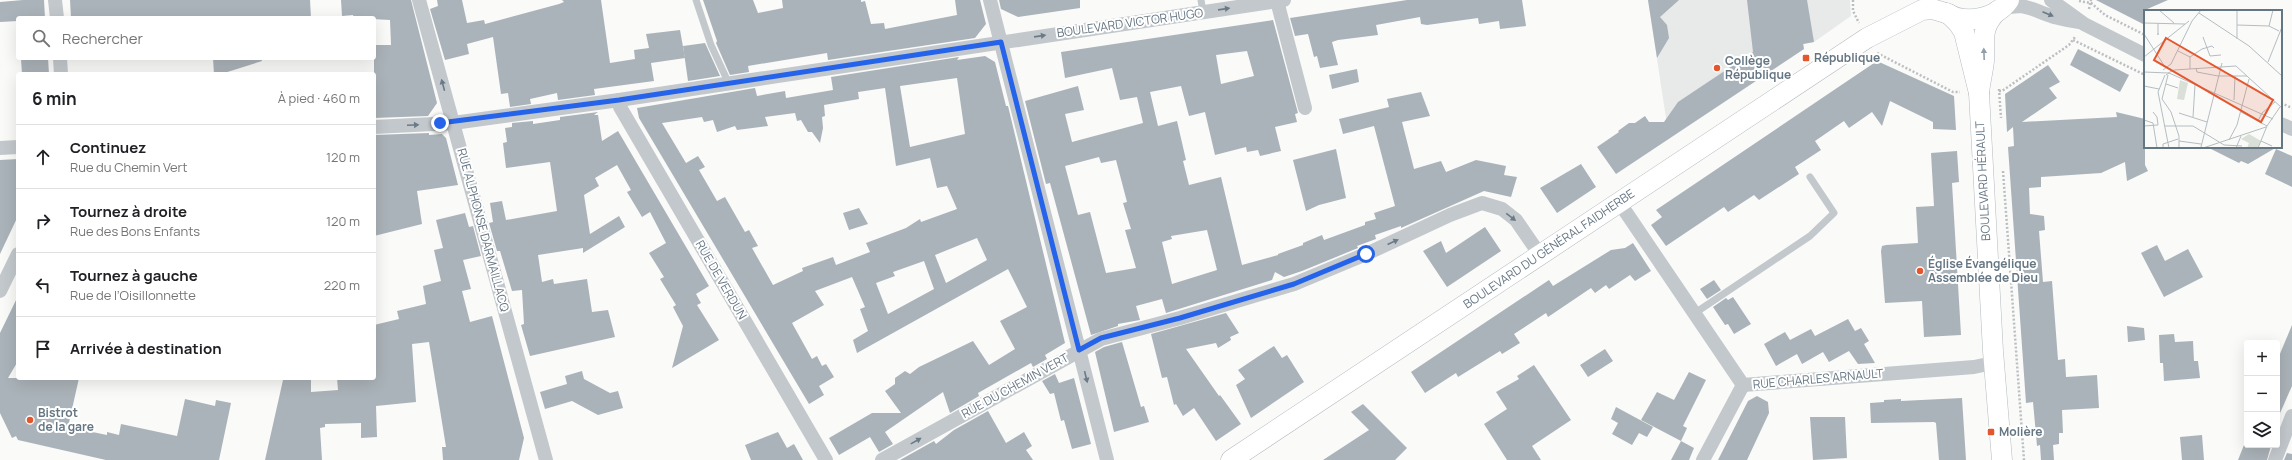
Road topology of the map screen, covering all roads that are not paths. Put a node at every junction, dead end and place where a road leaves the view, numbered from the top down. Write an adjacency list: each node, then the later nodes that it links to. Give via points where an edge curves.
1 (55, 0): 12 (street)
2 (419, 0): 23 (street, RUE ALPHONSE DARMAILLACQ, one-way to 2)
3 (696, 0): 19 (lane, via 711,45)
4 (990, 0): 15 (street)
5 (1280, 0): 10 (street, BOULEVARD VICTOR HUGO, one-way to 5); 22 (street)
6 (1908, 0): 14 (main road, BOULEVARD DU GÉNÉRAL FAIDHERBE)
7 (1931, 0): 11 (main road, via 1938,8)
8 (2055, 2): 13 (street)
9 (2003, 5): 11 (main road, BOULEVARD DU GÉNÉRAL FAIDHERBE, via 1986,16 1972,19); 13 (street, one-way to 13, via 2029,6); 20 (main road, BOULEVARD HÉRAULT, one-way to 9, via 1984,61 1985,29 1989,20)
10 (1202, 6): 15 (street, BOULEVARD VICTOR HUGO, one-way to 10)
11 (1949, 14): 14 (main road, BOULEVARD DU GÉNÉRAL FAIDHERBE, via 1932,9 1922,10); 20 (main road, BOULEVARD HÉRAULT, via 1964,32)
12 (57, 16)
13 (2084, 24): 16 (street)
14 (1866, 38): 30 (main road, BOULEVARD DU GÉNÉRAL FAIDHERBE)
15 (1001, 42): 19 (street, BOULEVARD VICTOR HUGO); 35 (street)
16 (2144, 54)
17 (60, 60): 18 (street)
18 (61, 72)
19 (729, 84): 21 (street, BOULEVARD VICTOR HUGO)
20 (1979, 92): 36 (main road, BOULEVARD HÉRAULT)
21 (619, 100): 23 (street, BOULEVARD VICTOR HUGO); 40 (street, RUE DE VERDUN, via 620,107)
22 (1305, 108)
23 (453, 122): 25 (street, BOULEVARD VICTOR HUGO, one-way to 23); 39 (street, RUE ALPHONSE DARMAILLACQ)
24 (2282, 124): 26 (street)
25 (376, 127)
26 (2292, 129)
27 (16, 147): 28 (street)
28 (0, 148)
29 (1810, 177): 34 (lane, via 1834,213 1810,236)
30 (1619, 202): 31 (main road, BOULEVARD DU GÉNÉRAL FAIDHERBE); 34 (street, RUE CHARLES ARNAULT)
31 (1540, 255): 35 (street, RUE DU CHEMIN VERT, one-way to 31, via 1101,338 1180,318 1294,284 1482,203 1502,209 1516,220); 43 (main road, BOULEVARD DU GÉNÉRAL FAIDHERBE)
32 (16, 258): 33 (street)
33 (0, 292)
34 (1695, 313): 37 (street, RUE CHARLES ARNAULT)
35 (1079, 350): 41 (street, RUE DU CHEMIN VERT, one-way to 35); 42 (street, one-way to 42)
36 (1994, 362): 37 (street, RUE CHARLES ARNAULT, via 1974,366); 45 (main road, BOULEVARD HÉRAULT)
37 (1743, 385): 44 (street)
38 (2292, 416): 46 (street)
39 (546, 460)
40 (826, 460)
41 (882, 460)
42 (1107, 460)
43 (1231, 460)
44 (1703, 460)
45 (2002, 460)
46 (2275, 460)

